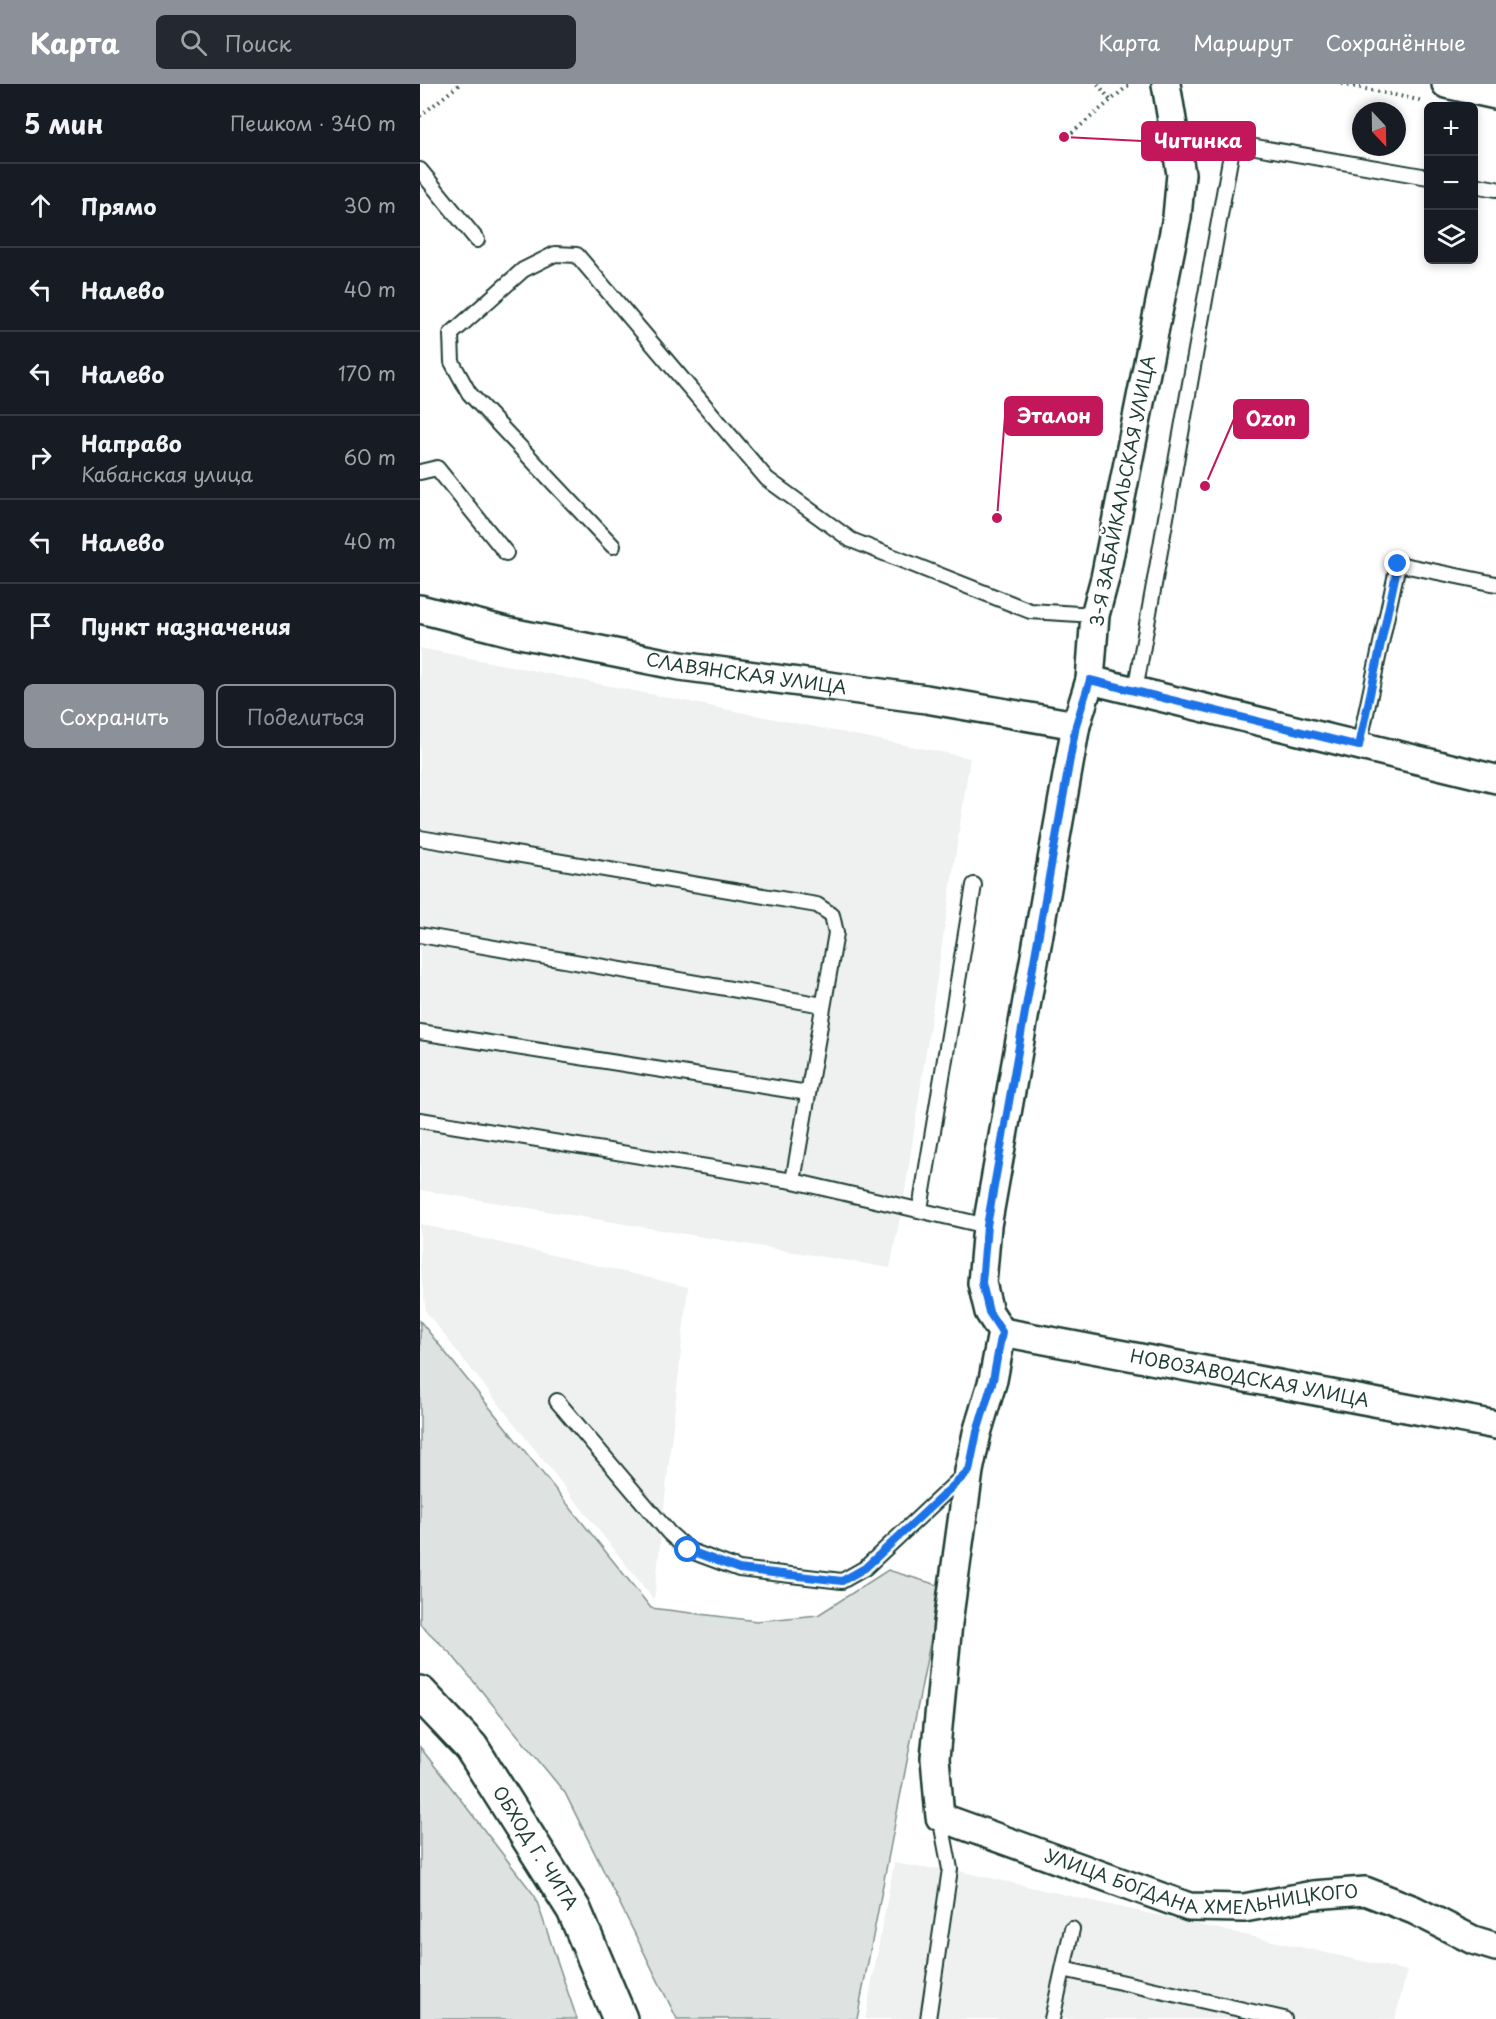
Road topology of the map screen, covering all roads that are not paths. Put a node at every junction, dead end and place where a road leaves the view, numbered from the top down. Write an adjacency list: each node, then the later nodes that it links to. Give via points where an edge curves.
1 (1166, 84): 12 (street, 3-Я ЗАБАЙКАЛЬСКАЯ УЛИЦА, via 1181,174 1177,217)
2 (420, 170): 6 (lane)
3 (1424, 176): 14 (lane, via 1233,143)
4 (1478, 186): 5 (lane)
5 (1496, 189)
6 (477, 240)
7 (420, 472): 9 (lane, via 438,468)
8 (613, 546): 12 (lane, via 469,393 452,362 451,334 523,270 555,254 576,255 767,479 851,540 1030,611)
9 (506, 553)
10 (1496, 584): 16 (lane, via 1398,564)
11 (420, 609): 15 (street, СЛАВЯНСКАЯ УЛИЦА, via 510,632 680,666 926,699)
12 (1095, 615): 13 (street, 3-Я ЗАБАЙКАЛЬСКАЯ УЛИЦА)
13 (1090, 680): 14 (street); 15 (street, 3-Я ЗАБАЙКАЛЬСКАЯ УЛИЦА)
14 (1136, 691): 16 (street)
15 (1076, 725): 27 (street, 3-Я ЗАБАЙКАЛЬСКАЯ УЛИЦА)
16 (1359, 746): 17 (street)
17 (1496, 779)
18 (420, 838): 21 (lane, via 817,905 832,915 836,933)
19 (974, 885): 26 (lane)
20 (420, 935): 21 (lane)
21 (823, 1005): 23 (lane)
22 (420, 1032): 23 (lane)
23 (808, 1093): 25 (lane)
24 (420, 1120): 25 (lane)
25 (793, 1181): 26 (lane)
26 (920, 1209): 27 (lane)
27 (987, 1226): 28 (street, 3-Я ЗАБАЙКАЛЬСКАЯ УЛИЦА, via 982,1283 989,1312)
28 (1002, 1332): 30 (street, НОВОЗАВОДСКАЯ УЛИЦА); 31 (street)
29 (557, 1401): 31 (lane, via 669,1533 688,1550 739,1569 842,1581 865,1568)
30 (1496, 1425)
31 (969, 1471): 33 (street, via 935,1758)
32 (420, 1693): 37 (highway, ОБХОД Г. ЧИТА, via 471,1747 574,1910)
33 (940, 1817): 35 (street, УЛИЦА БОГДАНА ХМЕЛЬНИЦКОГО, via 1189,1907 1244,1908 1313,1895 1365,1891); 38 (lane, via 950,1869)
34 (1072, 1929): 36 (lane)
35 (1496, 1947)
36 (1063, 1969): 39 (lane); 40 (lane)
37 (620, 2019)
38 (928, 2019)
39 (1052, 2019)
40 (1284, 2019)

